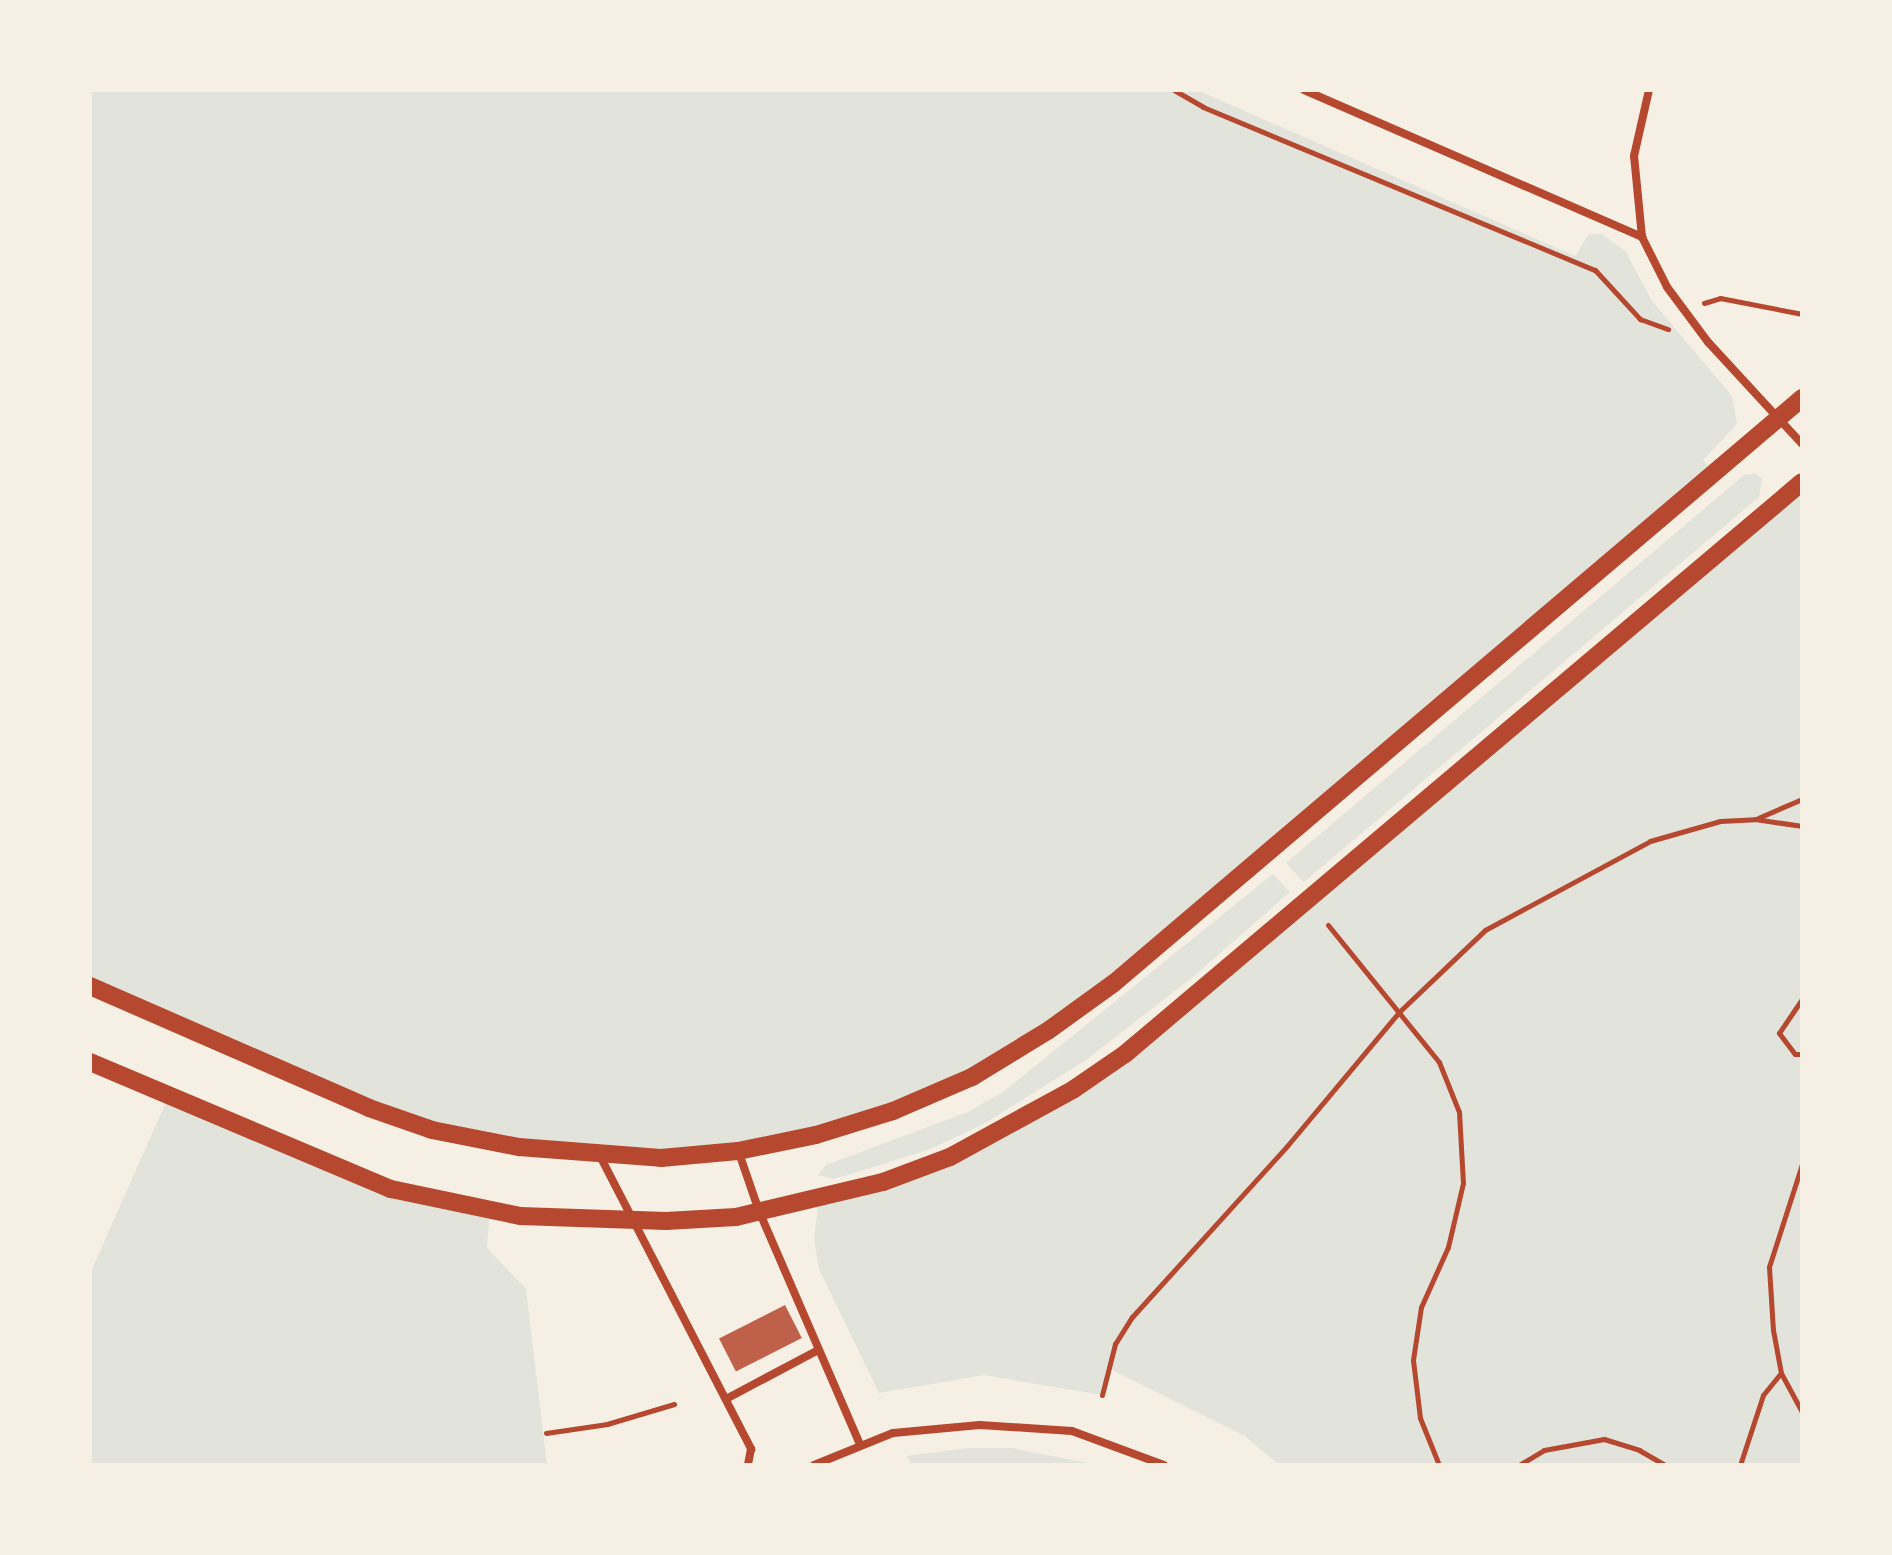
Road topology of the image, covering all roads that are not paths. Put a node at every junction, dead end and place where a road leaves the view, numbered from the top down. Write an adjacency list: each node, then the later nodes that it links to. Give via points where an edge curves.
1 (1304, 90): 3 (lane)
2 (1649, 90): 3 (lane, via 1634,156)
3 (1642, 238): 5 (lane, via 1667,288)
4 (1802, 398): 5 (street)
5 (1776, 420): 6 (lane); 10 (street, via 1050,1030 972,1078 892,1111)
6 (1802, 444)
7 (1802, 482): 12 (street, via 1112,1063 950,1157 882,1182)
8 (90, 986): 11 (street, via 432,1130)
9 (90, 1062): 13 (street, via 391,1189 520,1216)
10 (738, 1150): 11 (street); 12 (lane)
11 (600, 1156): 13 (lane)
12 (759, 1211): 13 (street); 14 (lane)
13 (636, 1220): 15 (lane)
14 (818, 1350): 15 (lane); 16 (lane)
15 (726, 1399): 17 (lane, via 751,1449)
16 (860, 1444): 18 (lane); 19 (lane, via 893,1433 980,1425 1072,1431)
17 (748, 1465)
18 (814, 1465)
19 (1164, 1465)

